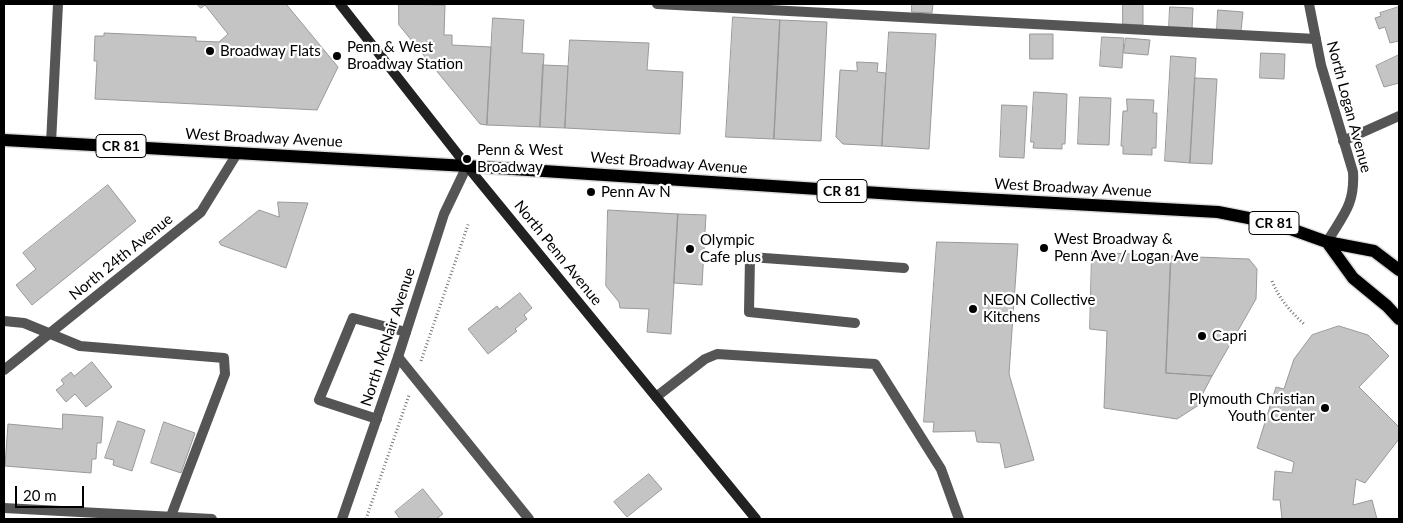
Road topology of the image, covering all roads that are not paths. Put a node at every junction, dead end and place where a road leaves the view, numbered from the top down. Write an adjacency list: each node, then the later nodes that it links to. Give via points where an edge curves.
1 (58, 4): 9 (street)
2 (340, 4): 11 (main road, North Penn Avenue)
3 (657, 4): 5 (street)
4 (1309, 4): 5 (street, North Logan Avenue)
5 (1316, 39): 8 (street, North Logan Avenue, via 1320,65)
6 (1399, 116): 8 (street)
7 (4, 140): 9 (main road, West Broadway Avenue / CR 81)
8 (1343, 142): 12 (street, North Logan Avenue, via 1354,187 1351,202)
9 (51, 143): 10 (main road, West Broadway Avenue / CR 81)
10 (238, 152): 11 (main road, West Broadway Avenue / CR 81); 19 (street, North 24th Avenue, via 202,212)
11 (467, 166): 12 (main road, West Broadway Avenue / CR 81, via 910,196 1218,212 1274,223); 18 (street, North McNair Avenue, via 444,214); 22 (main road, North Penn Avenue)
12 (1327, 242): 14 (main road, West Broadway Avenue / CR 81, via 1374,251); 15 (main road, via 1353,278)
13 (904, 268): 17 (street, via 750,257 749,312)
14 (1399, 270)
15 (1399, 319)
16 (4, 321): 19 (street, via 24,323)
17 (855, 323)
18 (406, 332): 20 (street, North McNair Avenue); 23 (street, via 352,318 320,400)
19 (49, 334): 21 (street, North 24th Avenue); 25 (street, via 80,346 224,358 225,374)
20 (398, 357): 23 (street, North McNair Avenue); 28 (street)
21 (4, 370)
22 (656, 397): 29 (main road, North Penn Avenue); 30 (street, via 705,358 717,354 875,364 941,469)
23 (377, 419): 27 (street, North McNair Avenue)
24 (4, 508): 25 (street)
25 (171, 516): 26 (street)
26 (212, 519)
27 (342, 519)
28 (529, 519)
29 (756, 519)
30 (959, 519)

